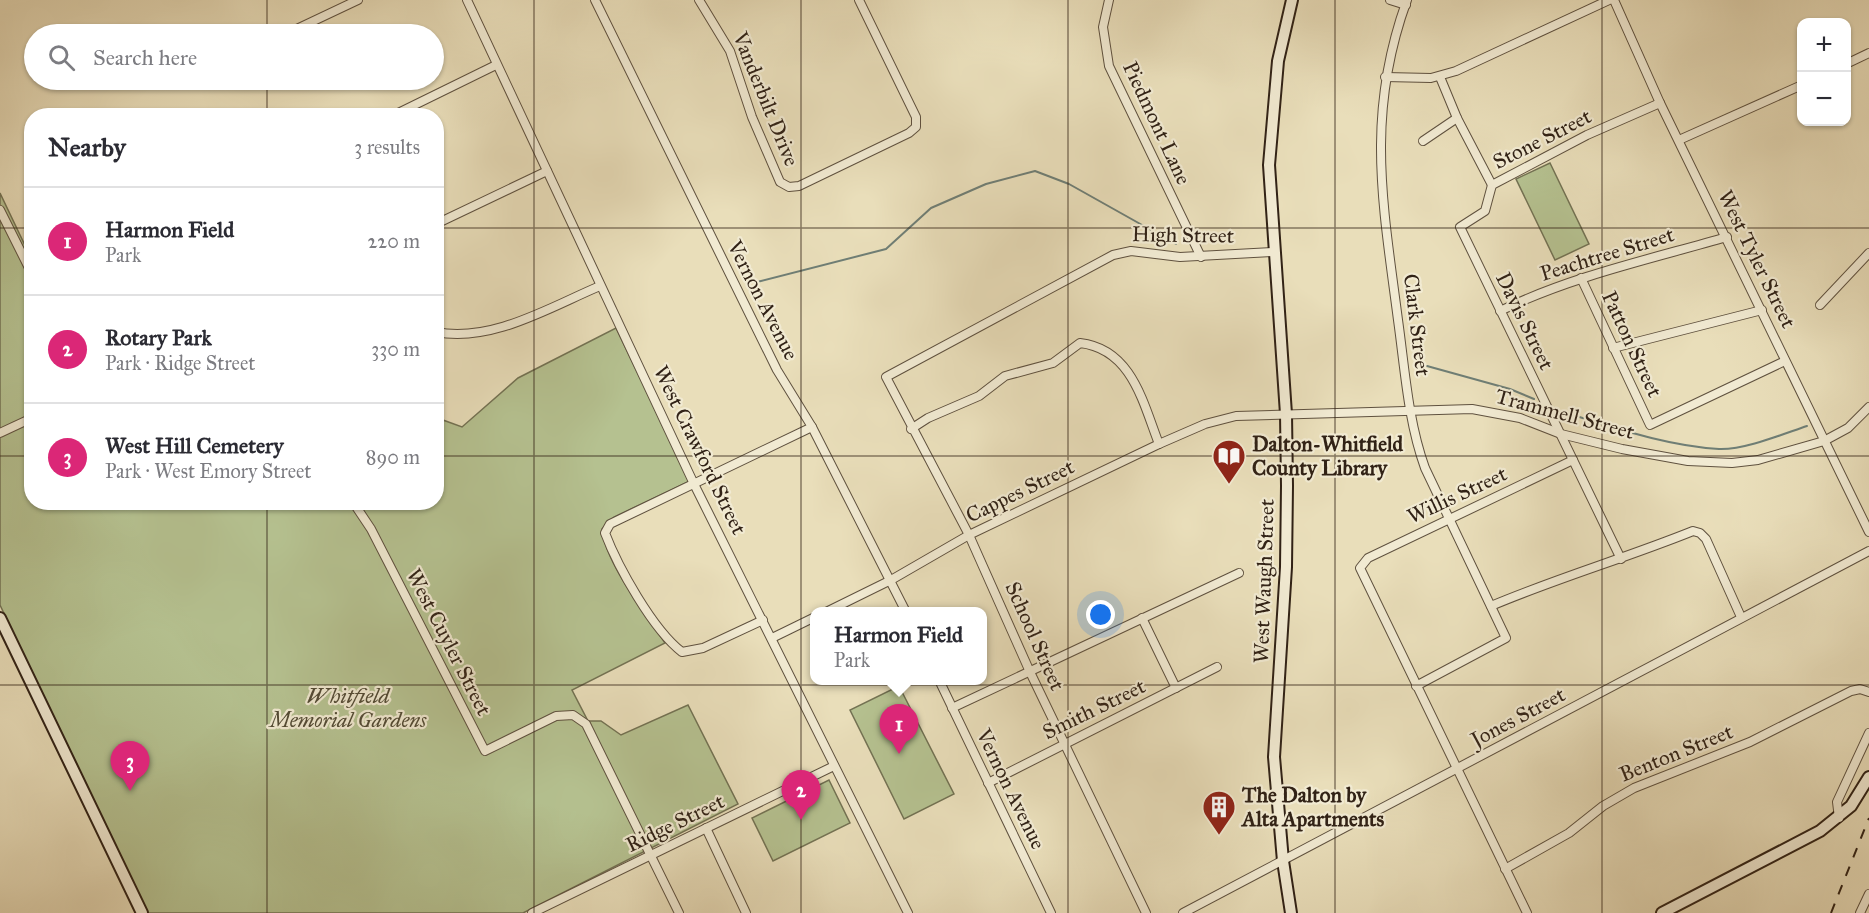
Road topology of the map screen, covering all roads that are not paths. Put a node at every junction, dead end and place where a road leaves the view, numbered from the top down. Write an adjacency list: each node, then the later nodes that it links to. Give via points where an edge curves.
1 (358, 0): 12 (street)
2 (467, 0): 15 (street, West Crawford Street)
3 (596, 0): 48 (street, Vernon Avenue, via 777,370)
4 (699, 0): 5 (street, Vanderbilt Drive, via 730,51 780,182 789,187 799,186 916,127 916,117)
5 (859, 0)
6 (1109, 0): 32 (street, Piedmont Lane, via 1103,27 1109,66)
7 (1292, 0): 30 (street, West Waugh Street, via 1278,61 1270,133)
8 (1390, 0): 11 (street)
9 (1609, 0): 17 (street)
10 (1614, 0): 19 (street, West Tyler Street)
11 (1406, 2): 16 (street, Clark Street)
12 (307, 24)
13 (1869, 53): 14 (street)
14 (1851, 62)
15 (496, 65): 20 (street); 24 (street, West Crawford Street)
16 (1385, 77): 17 (street); 44 (street, Clark Street, via 1381,174)
17 (1440, 77): 21 (street)
18 (1797, 87): 22 (street)
19 (1660, 103): 22 (street, West Tyler Street); 25 (street, Stone Street, via 1587,135)
20 (408, 108)
21 (1457, 118): 23 (street); 25 (street)
22 (1679, 140): 29 (street, West Tyler Street)
23 (1423, 141)
24 (547, 171): 27 (street); 35 (street, West Crawford Street)
25 (1492, 185): 28 (street, Stone Street, via 1485,211)
26 (0, 210): 33 (street)
27 (444, 220)
28 (1460, 227): 38 (street, Davis Street)
29 (1727, 237): 34 (street, Peachtree Street); 37 (street, West Tyler Street)
30 (1273, 252): 32 (street, High Street); 45 (street, West Waugh Street)
31 (1869, 253): 36 (street)
32 (1201, 257): 42 (street, High Street, via 1121,252)
33 (24, 258)
34 (1581, 278): 38 (street, Peachtree Street); 40 (street, Patton Street)
35 (600, 285): 39 (street, via 530,316 473,335); 55 (street, West Crawford Street)
36 (1820, 305)
37 (1762, 310): 40 (street); 41 (street, West Tyler Street)
38 (1500, 311): 51 (street, Davis Street)
39 (444, 333)
40 (1614, 348): 41 (street, Patton Street, via 1650,425)
41 (1785, 361): 52 (street, West Tyler Street)
42 (886, 377): 49 (street, School Street)
43 (1869, 407): 52 (street, Trammell Street, via 1848,428)
44 (1410, 409): 45 (street, Trammell Street); 51 (street, Trammell Street, via 1472,409 1520,418); 57 (street, Clark Street, via 1422,461)
45 (1286, 414): 46 (street, Trammell Street); 89 (street, West Waugh Street, via 1286,567 1274,758)
46 (1236, 417): 53 (street, Cappes Street, via 1204,424)
47 (24, 422): 50 (street)
48 (812, 427): 55 (street); 63 (street, Vernon Avenue)
49 (911, 429): 53 (street, via 979,396 1005,376 1053,363 1080,343 1110,352 1126,367); 59 (street, School Street)
50 (0, 433)
51 (1561, 434): 52 (street, Trammell Street, via 1650,454 1721,463 1758,460); 54 (street, Davis Street)
52 (1824, 441): 58 (street, West Tyler Street)
53 (1159, 444): 59 (street, Cappes Street)
54 (1573, 460): 57 (street, Willis Street); 61 (street, Davis Street)
55 (694, 484): 71 (street, West Crawford Street); 71 (street, via 610,524 605,533 612,553 670,642 682,652 703,648)
56 (358, 510): 88 (street, West Cuyler Street, via 485,751 556,716 573,715 586,724)
57 (1448, 518): 64 (street, Clark Street); 76 (street, Willis Street, via 1368,558 1360,568)
58 (1869, 532)
59 (969, 535): 63 (street, Cappes Street); 74 (street, School Street)
60 (1869, 551): 67 (street, Jones Street)
61 (1621, 559): 64 (street, via 1537,586); 67 (street, via 1693,531 1700,533)
62 (1239, 573): 69 (street)
63 (891, 580): 65 (street, Cappes Street); 66 (street, Vernon Avenue)
64 (1491, 606): 76 (street, Clark Street, via 1506,638)
65 (836, 607)
66 (904, 607)
67 (1741, 617): 83 (street, Jones Street)
68 (0, 618): 92 (street)
69 (1142, 618): 74 (street); 77 (street)
70 (810, 619): 72 (street)
71 (763, 620): 72 (street, West Crawford Street)
72 (772, 638): 82 (street, West Crawford Street)
73 (1217, 667): 77 (street, Smith Street)
74 (1030, 672): 79 (street); 81 (street, School Street)
75 (941, 685): 79 (street, Vernon Avenue)
76 (1416, 686): 83 (street)
77 (1176, 688): 81 (street, Smith Street)
78 (1869, 692): 90 (street, Benton Street, via 1851,691 1750,742 1634,788 1569,833)
79 (952, 708): 85 (street, Vernon Avenue)
80 (1869, 733): 86 (street, via 1837,802)
81 (1065, 743): 85 (street, Smith Street); 98 (street, School Street)
82 (834, 766): 87 (street, Ridge Street); 96 (street, West Crawford Street)
83 (1457, 770): 89 (street, Jones Street); 90 (street)
84 (1869, 777): 86 (street)
85 (988, 783): 97 (street, Vernon Avenue)
86 (1839, 818): 102 (street)
87 (706, 828): 88 (street, Ridge Street); 95 (street)
88 (650, 855): 93 (street, Ridge Street); 94 (street)
89 (1283, 861): 99 (street, Jones Street); 100 (street, West Waugh Street)
90 (1505, 869): 101 (street)
91 (1869, 894): 103 (street)
92 (142, 913)
93 (532, 913)
94 (679, 913)
95 (746, 913)
96 (908, 913)
97 (1051, 913)
98 (1146, 913)
99 (1184, 913)
100 (1291, 913)
101 (1527, 913)
102 (1662, 913)
103 (1860, 913)

